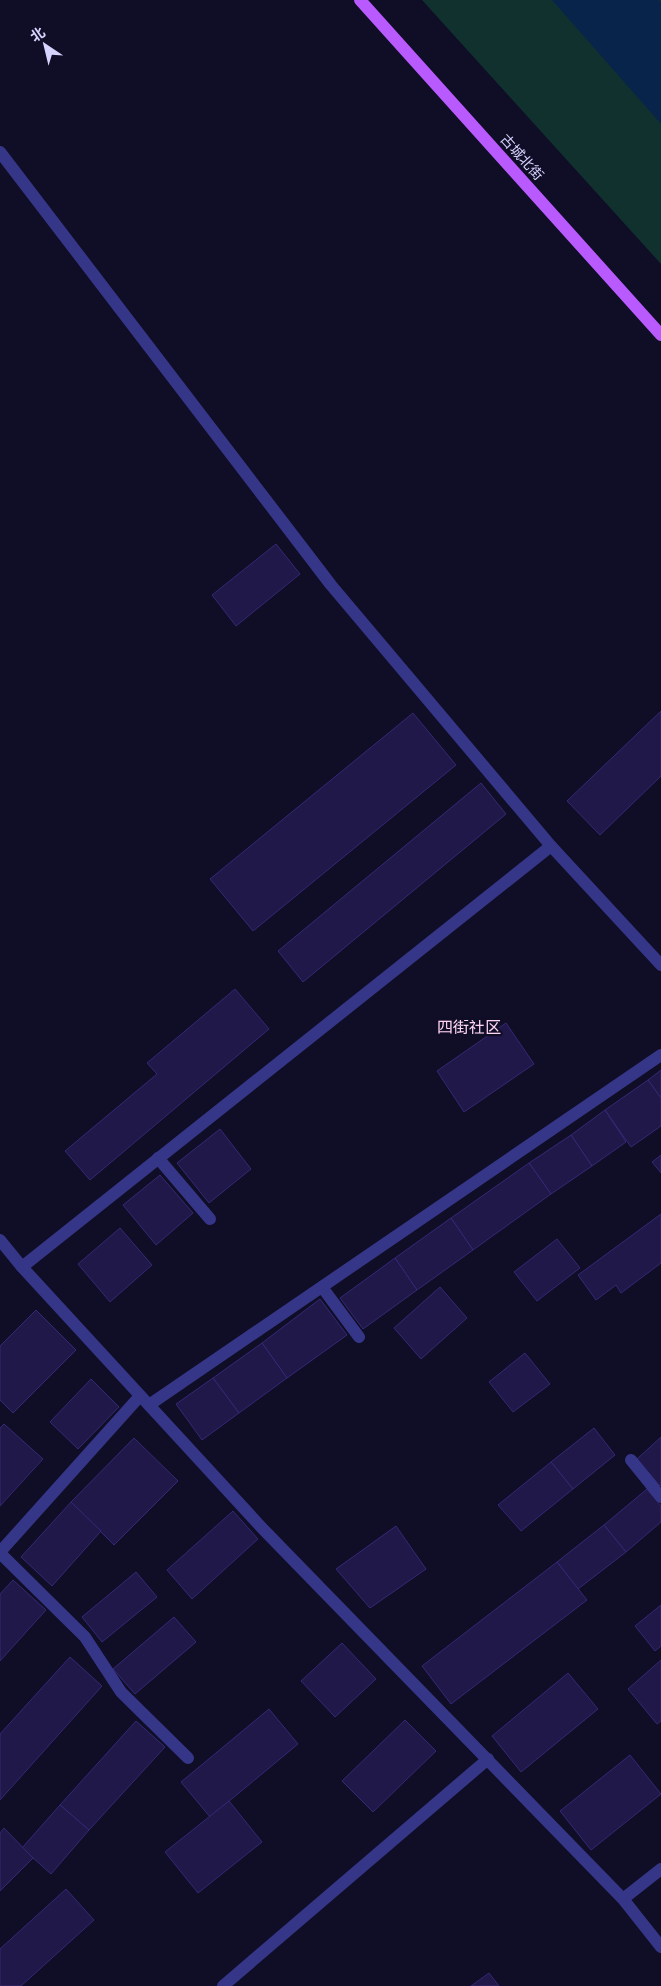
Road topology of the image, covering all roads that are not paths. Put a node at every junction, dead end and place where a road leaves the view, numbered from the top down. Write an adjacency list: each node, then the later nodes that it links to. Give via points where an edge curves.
1 (360, 0): 3 (main road, 古城北街)
2 (0, 152): 4 (street, via 330,585)
3 (661, 335)
4 (551, 846): 5 (street); 7 (street)
5 (661, 964)
6 (661, 1055): 11 (street)
7 (158, 1158): 8 (street); 10 (street)
8 (210, 1220)
9 (0, 1240): 10 (street)
10 (22, 1267): 13 (street)
11 (322, 1286): 12 (street); 13 (street)
12 (359, 1337)
13 (144, 1400): 16 (street); 18 (street, via 262,1528)
14 (631, 1460): 15 (street)
15 (661, 1497)
16 (0, 1553): 17 (street, via 85,1637 121,1692)
17 (188, 1758)
18 (488, 1760): 20 (street); 22 (street)
19 (661, 1869): 20 (street)
20 (623, 1899): 21 (street)
21 (661, 1947)
22 (223, 1986)

